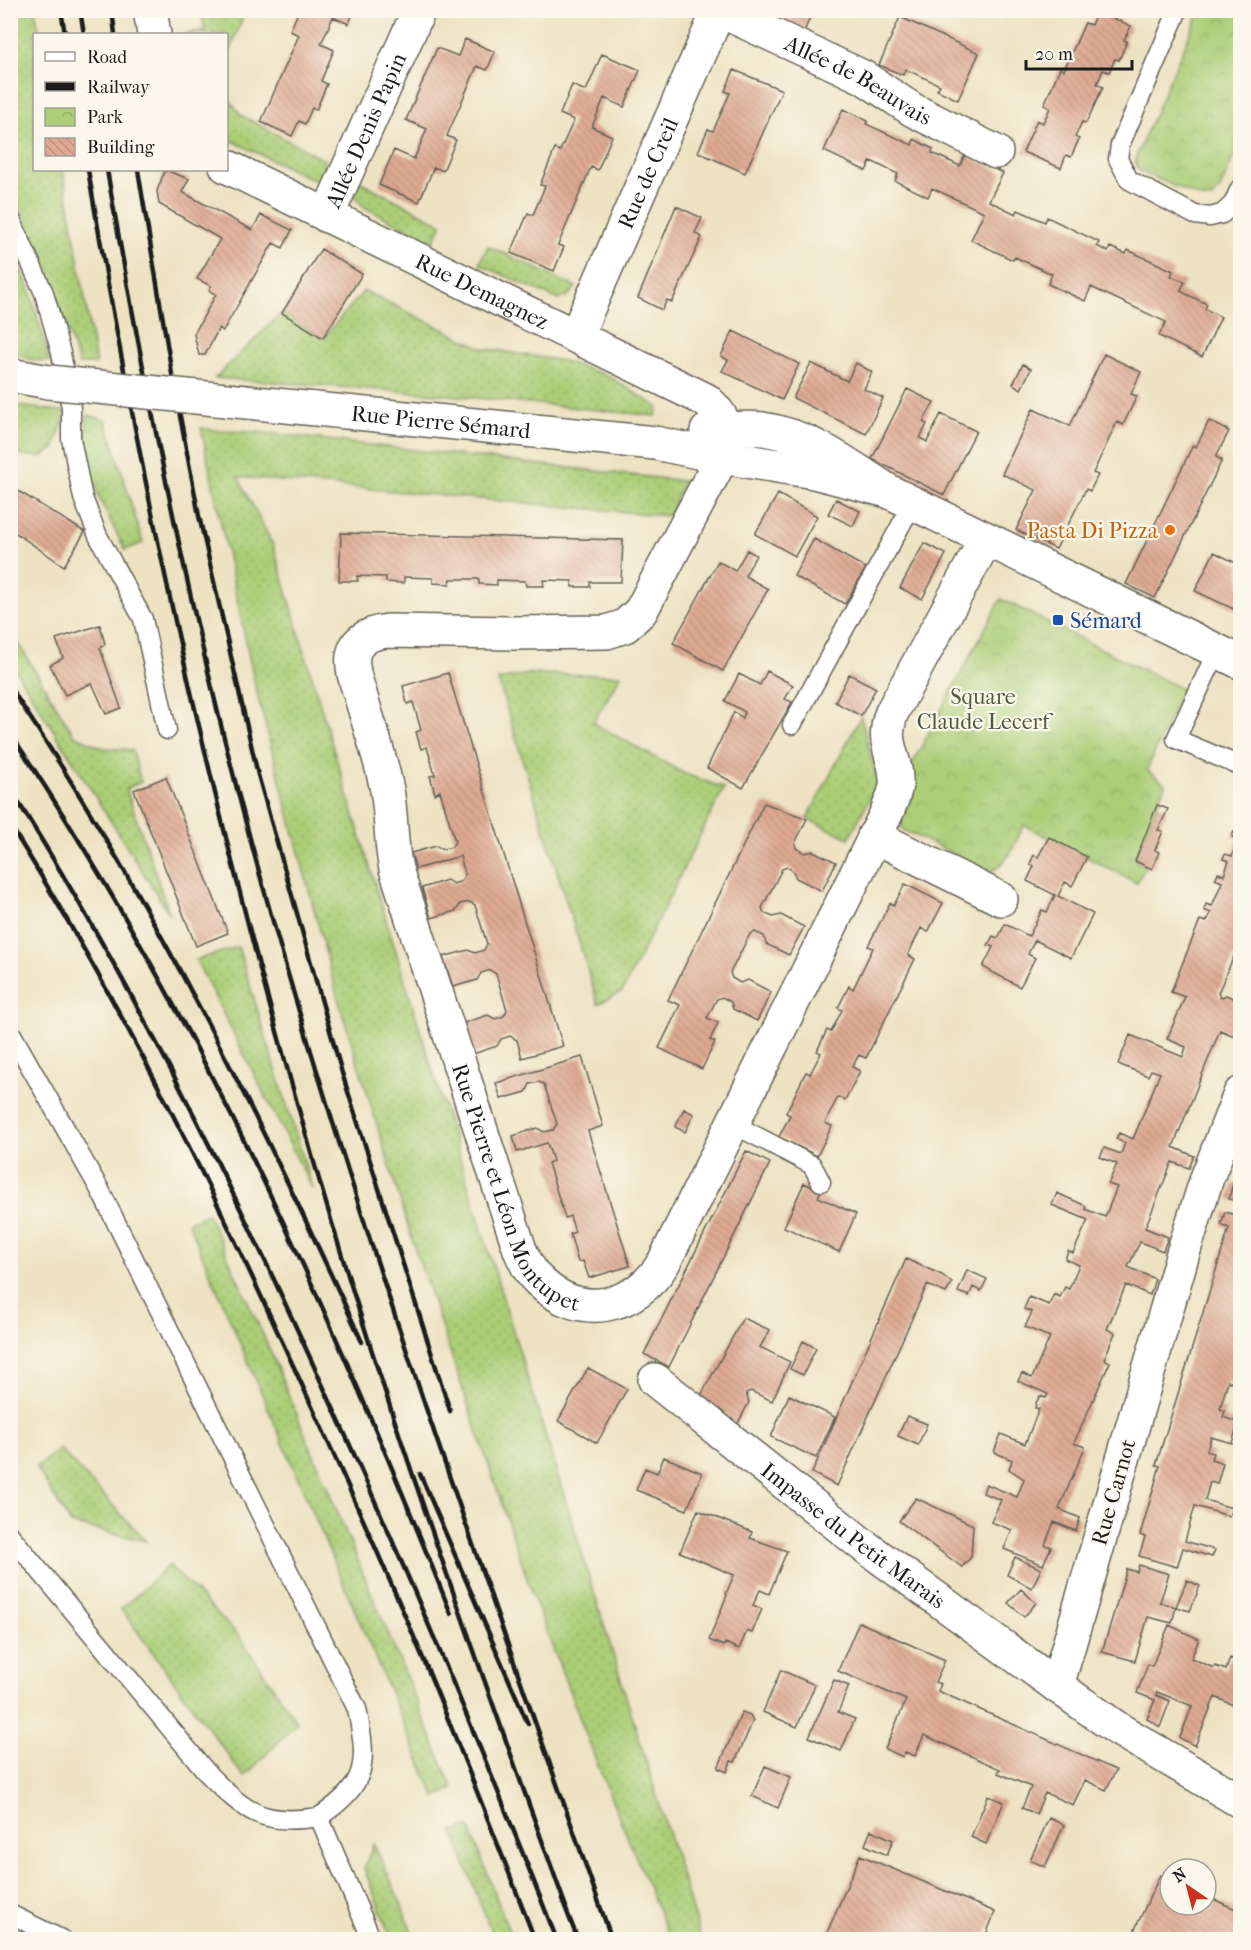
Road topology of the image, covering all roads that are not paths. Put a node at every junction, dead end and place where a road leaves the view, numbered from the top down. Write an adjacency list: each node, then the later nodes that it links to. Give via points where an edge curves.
1 (150, 10): 5 (street)
2 (419, 10): 9 (street, Allée Denis Papin)
3 (1178, 10): 8 (lane, via 1120,145 1118,159 1129,180 1196,215 1222,214 1233,204)
4 (719, 11): 6 (street, Allée de Beauvais, via 863,77 913,110); 11 (street, Rue de Creil)
5 (154, 33)
6 (996, 152)
7 (228, 167): 9 (street, Rue Demagnez)
8 (1240, 188)
9 (327, 216): 11 (street, Rue Demagnez)
10 (10, 217): 18 (lane, via 44,293 61,352 71,408 71,439 83,498 98,536 143,620)
11 (576, 336): 13 (street, Rue Demagnez, via 706,400 716,409)
12 (10, 375): 13 (street, Rue Pierre Sémard, bridge, via 655,443 707,431)
13 (724, 443): 14 (street, via 760,429 798,438); 24 (street, Rue Pierre et Léon Montupet, via 641,611 626,626 607,632 387,631 366,637 357,645 352,665 386,783 396,869 520,1250 538,1281 561,1296 597,1305 621,1302 647,1285 664,1262)
14 (900, 497): 15 (street); 17 (lane)
15 (986, 539): 16 (street); 20 (street, Rue Pierre et Léon Montupet, via 887,724 886,738 896,785)
16 (1229, 657): 19 (lane, via 1176,739)
17 (792, 725)
18 (166, 730)
19 (1240, 766)
20 (874, 836): 21 (street); 24 (street, Rue Pierre et Léon Montupet)
21 (1001, 899)
22 (10, 1031): 30 (lane, via 100,1190 357,1709 364,1743 355,1787)
23 (1240, 1094): 28 (street, Rue Carnot, via 1183,1253)
24 (731, 1123): 25 (lane, via 812,1165)
25 (821, 1182)
26 (655, 1380): 28 (street, Impasse du Petit Marais, via 862,1545)
27 (10, 1535): 30 (lane, via 231,1798 271,1819)
28 (1057, 1686): 29 (street, via 1118,1729)
29 (1240, 1801)
30 (319, 1817): 33 (lane)
31 (10, 1914): 32 (lane)
32 (63, 1940)
33 (372, 1940)

